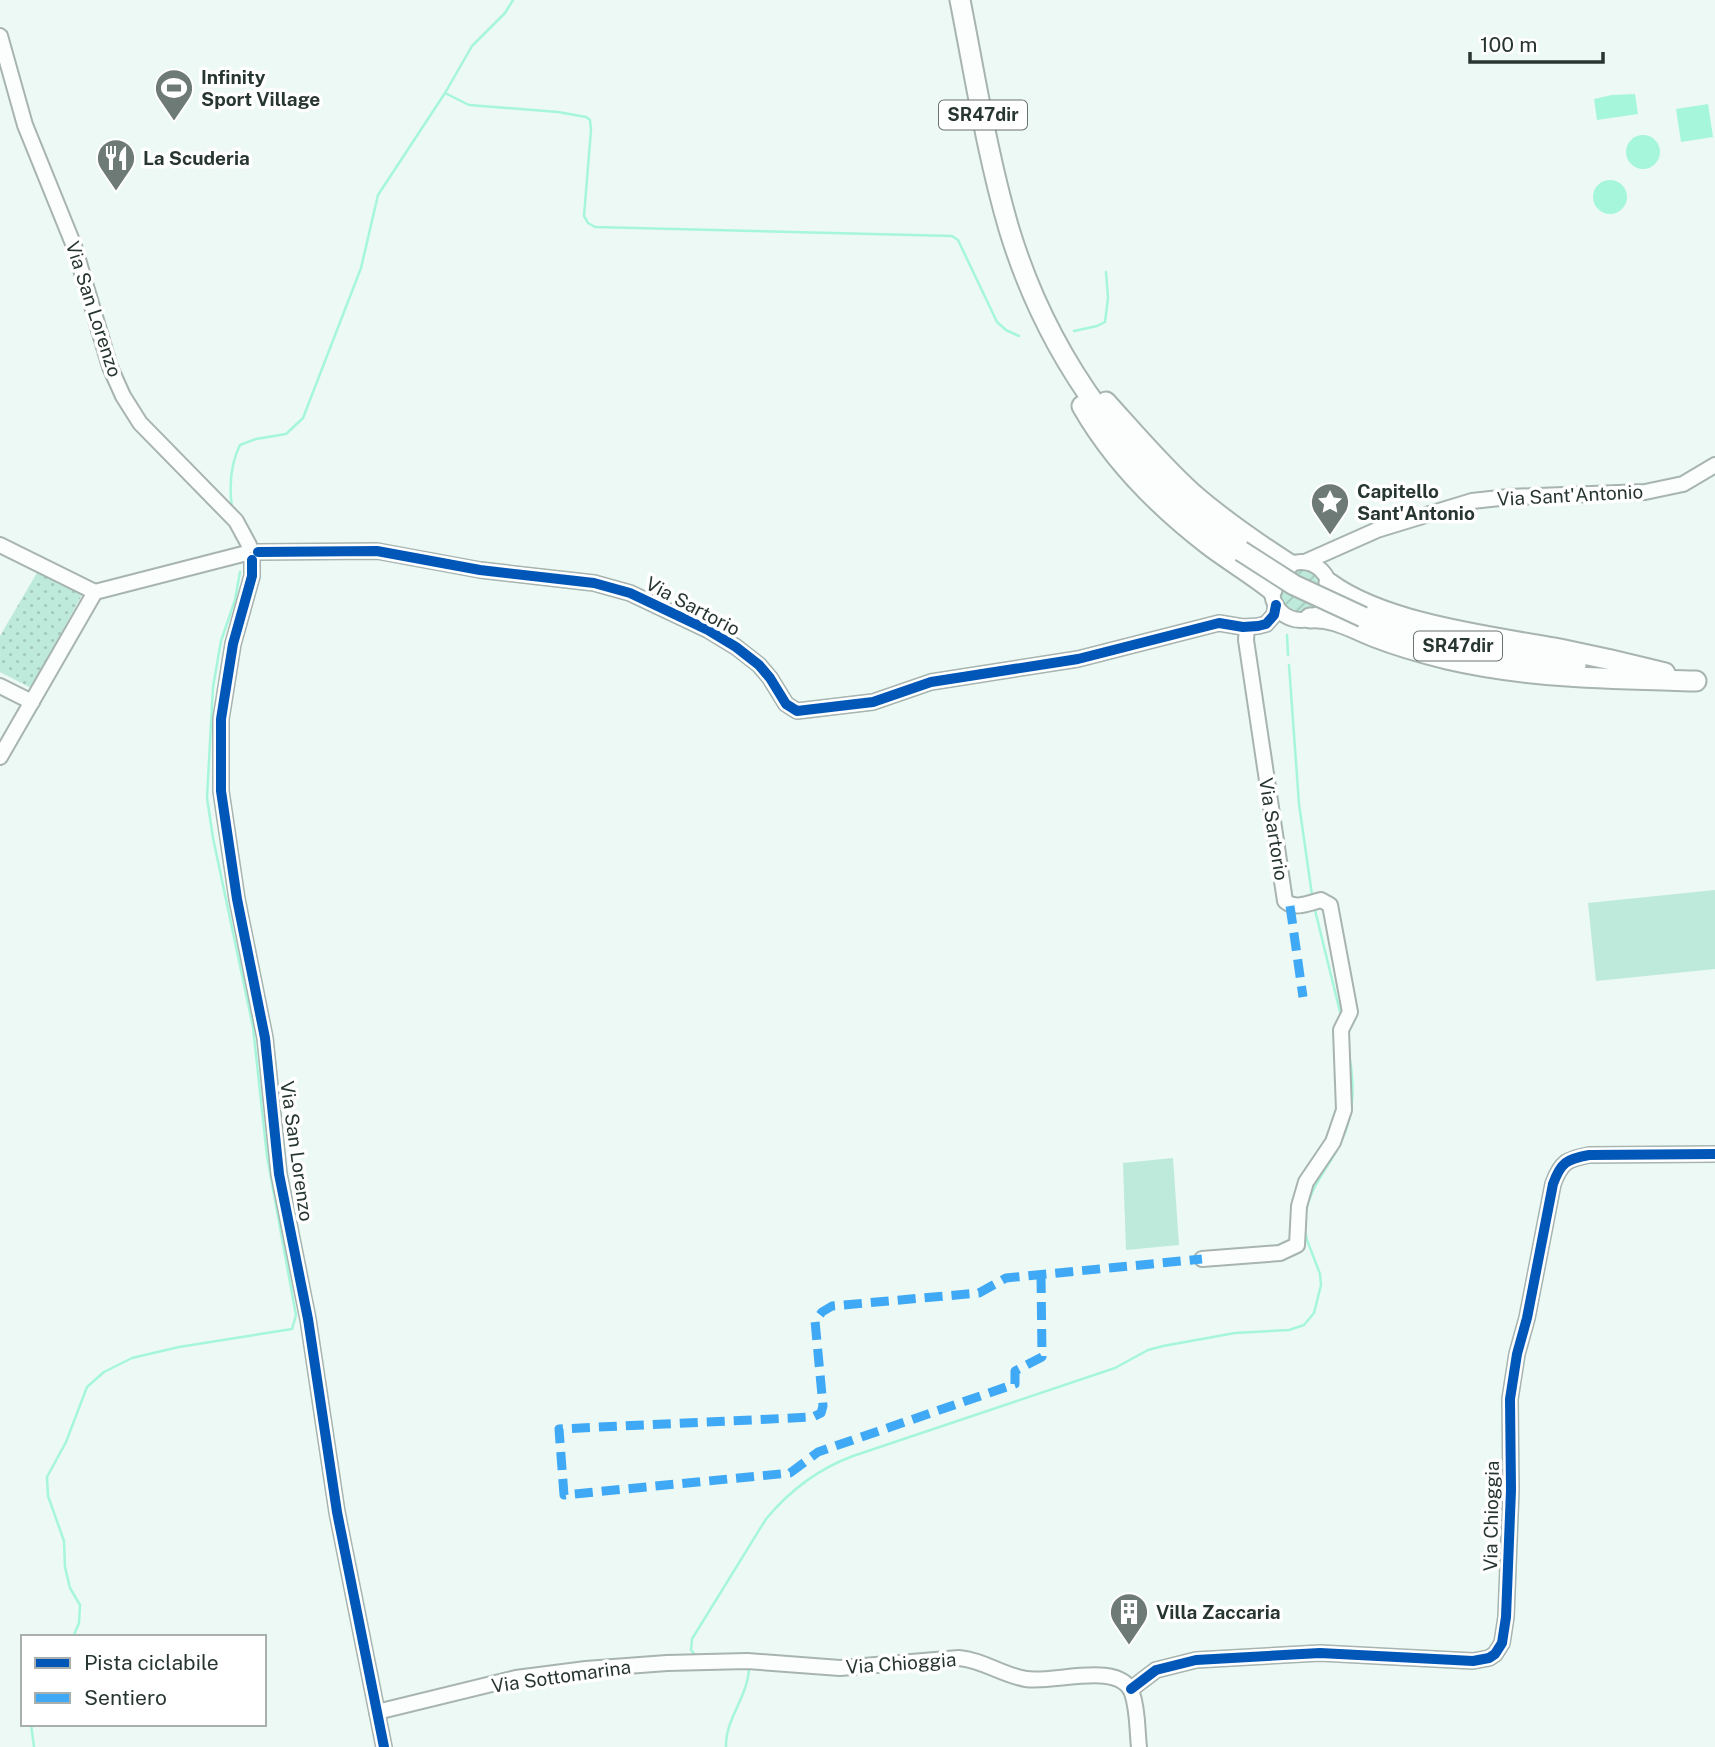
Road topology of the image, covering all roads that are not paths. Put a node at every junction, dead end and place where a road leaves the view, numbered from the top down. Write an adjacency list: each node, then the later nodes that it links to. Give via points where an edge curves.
1 (960, 0): 3 (highway, SR47dir, via 1003,206)
2 (0, 36): 7 (street, Via San Lorenzo, via 26,125 74,246 110,367 124,396 141,423 236,521)
3 (1030, 288): 8 (highway, via 1090,381 1146,446 1212,510); 11 (highway, via 1047,343 1116,459 1187,528); 14 (highway, SR47dir / SR47dir, bridge, via 1072,370 1138,460 1241,551 1294,585 1363,617 1453,645)
4 (1715, 465): 6 (street, Via Sant'Antonio, via 1683,484 1645,492 1472,501)
5 (0, 545): 10 (street)
6 (1334, 548): 8 (street, Via Sant'Antonio); 9 (street)
7 (251, 553): 10 (street); 13 (street, Via Sartorio, via 377,551 480,570 594,583 630,593 736,647 759,665 786,704 797,711 873,702 931,682 1079,659 1204,626); 22 (street, Via San Lorenzo, via 252,576 220,719 221,791 265,1038 279,1174)
8 (1297, 563): 9 (street, via 1318,567); 11 (street, via 1277,574)
9 (1328, 581): 12 (street, via 1324,608); 14 (highway, via 1364,603 1425,622)
10 (95, 592): 16 (street)
11 (1274, 597): 12 (street, via 1284,614); 13 (street, via 1274,615 1266,624)
12 (1303, 619): 13 (street, Via Sartorio, via 1286,621 1259,635); 14 (highway, via 1330,619 1407,648 1498,668 1548,675)
13 (1246, 631): 19 (street, Via Sartorio, via 1285,901 1290,906 1321,900 1330,905 1350,1012 1341,1030 1344,1110 1333,1142 1306,1182 1299,1206 1297,1245 1280,1253)
14 (1706, 682)
15 (0, 685): 16 (street)
16 (32, 702): 17 (street)
17 (0, 757)
18 (1715, 1154): 21 (street, Via Chioggia, via 1589,1155 1572,1158 1559,1167 1510,1399 1506,1617 1502,1643 1495,1654 1473,1661 1320,1653 1196,1660 1156,1670)
19 (1202, 1259)
20 (751, 1661): 21 (street, Via Chioggia, via 840,1668 959,1658 1026,1679 1102,1674); 22 (street, Via Sottomarina, via 551,1673)
21 (1131, 1689): 24 (street)
22 (377, 1712): 23 (street, Via San Lorenzo)
23 (384, 1747)
24 (1139, 1747)

